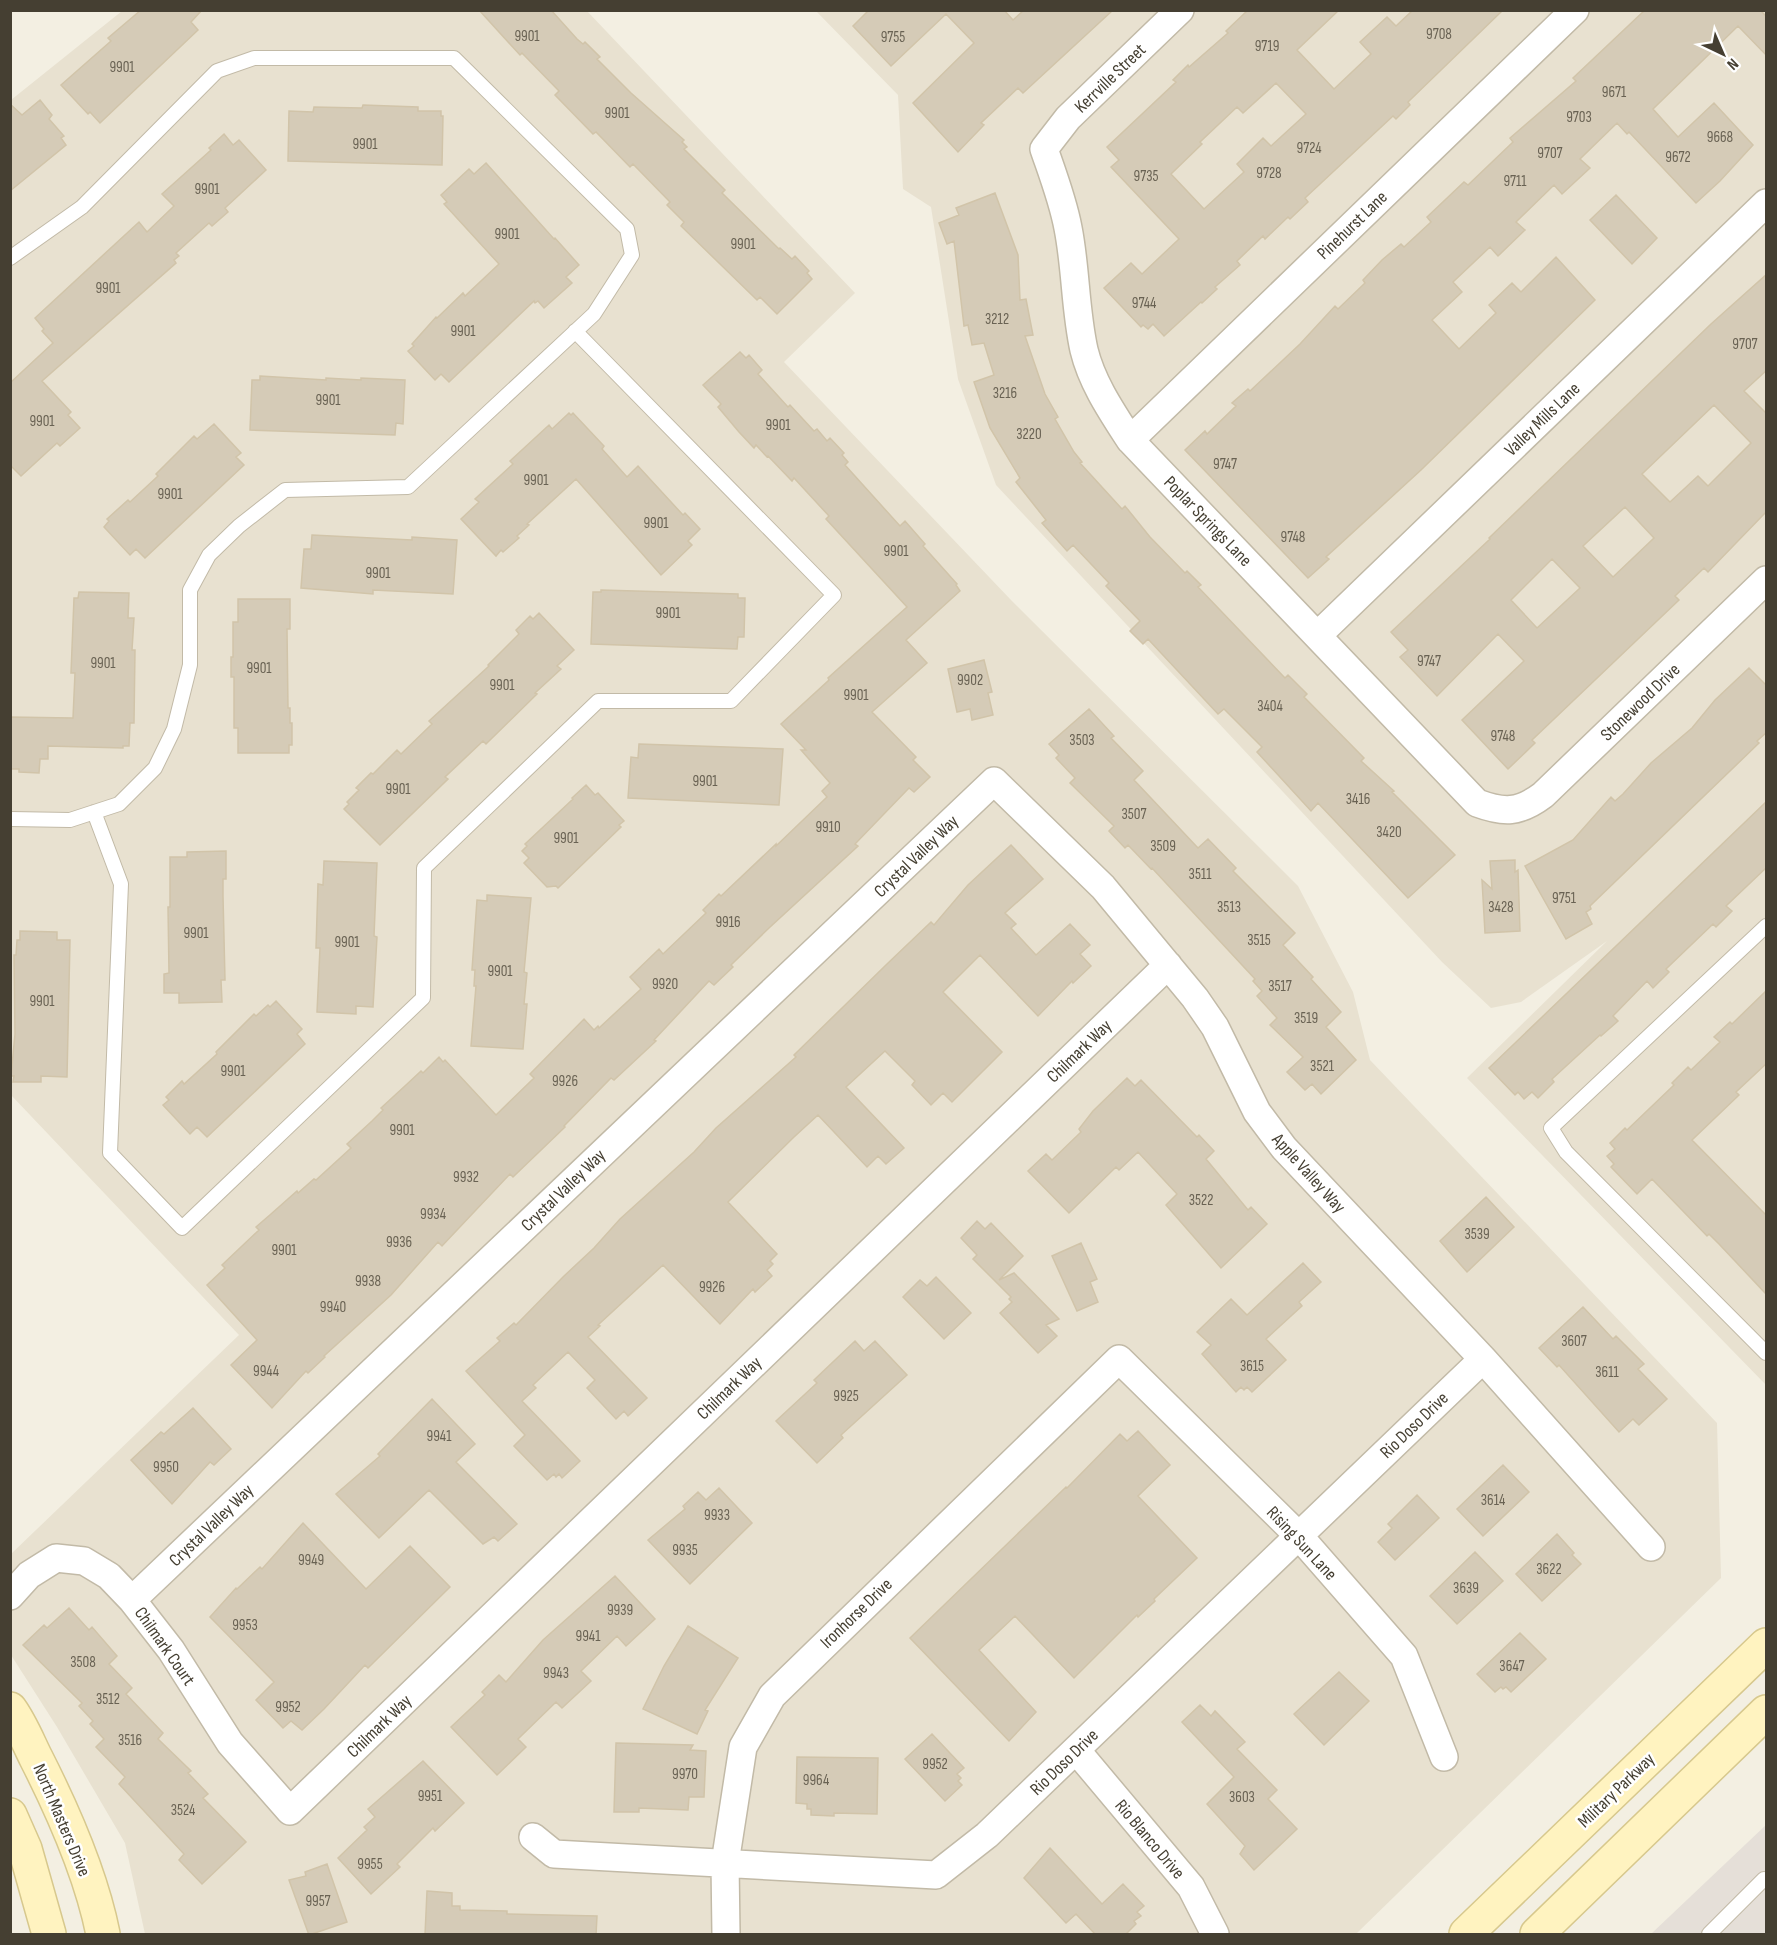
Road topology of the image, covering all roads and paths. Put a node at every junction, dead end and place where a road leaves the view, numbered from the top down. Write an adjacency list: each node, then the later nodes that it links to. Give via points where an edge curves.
1 (1180, 10): 3 (street, Kerrville Street, via 1068,118)
2 (1575, 10): 7 (street, Pinehurst Lane)
3 (1044, 149): 7 (street, Poplar Springs Lane, via 1068,229 1085,352 1102,396)
4 (1767, 203): 9 (street, Valley Mills Lane)
5 (10, 258): 6 (lane, via 82,207 217,71 254,58 454,58 627,230 633,255 594,314)
6 (575, 332): 12 (lane, via 408,487 285,490 216,548 190,590 190,665 174,729 155,768 119,804); 12 (lane, via 834,595 731,701 598,701 424,868 423,998 182,1228 110,1153 121,884)
7 (1130, 440): 9 (street, Poplar Springs Lane)
8 (1767, 580): 11 (street, Stonewood Drive, via 1543,795 1528,806)
9 (1318, 635): 11 (street, Poplar Springs Lane, via 1477,803)
10 (994, 781): 15 (street, Apple Valley Way, via 1103,887); 22 (street, Crystal Valley Way)
11 (1506, 811)
12 (94, 812): 13 (lane, via 70,820)
13 (10, 819)
14 (1767, 926): 16 (lane, via 1551,1128 1566,1152)
15 (1168, 965): 18 (street, Apple Valley Way, via 1215,1026 1257,1112 1284,1148); 28 (street, Chilmark Way)
16 (1767, 1353)
17 (1119, 1359): 19 (street, Rising Sun Lane); 31 (street, Ironhorse Drive, via 772,1696 743,1747)
18 (1483, 1359): 19 (street, Rio Doso Drive); 20 (street, Apple Valley Way)
19 (1299, 1536): 26 (street, Rio Doso Drive); 27 (street, Rising Sun Lane, via 1404,1656)
20 (1651, 1547)
21 (10, 1596): 22 (street, Chilmark Court, via 30,1575 56,1558 84,1561 109,1576)
22 (132, 1600): 28 (street, Chilmark Court, via 171,1650 230,1743)
23 (1767, 1645): 37 (main road, Military Parkway)
24 (10, 1709): 34 (main road, North Masters Drive, via 74,1843)
25 (1767, 1712): 38 (main road)
26 (1076, 1750): 31 (street, Rio Doso Drive, via 987,1835 936,1875); 36 (street, Rio Blanco Drive, via 1191,1887)
27 (1444, 1757)
28 (290, 1811)
29 (10, 1815): 33 (main road, via 25,1848)
30 (533, 1837): 31 (street, Rio Doso Drive, via 554,1854)
31 (725, 1863): 35 (street, Ironhorse Drive)
32 (1766, 1879): 39 (lane)
33 (49, 1935)
34 (103, 1935)
35 (726, 1935)
36 (1215, 1935)
37 (1466, 1935)
38 (1537, 1935)
39 (1709, 1935)

